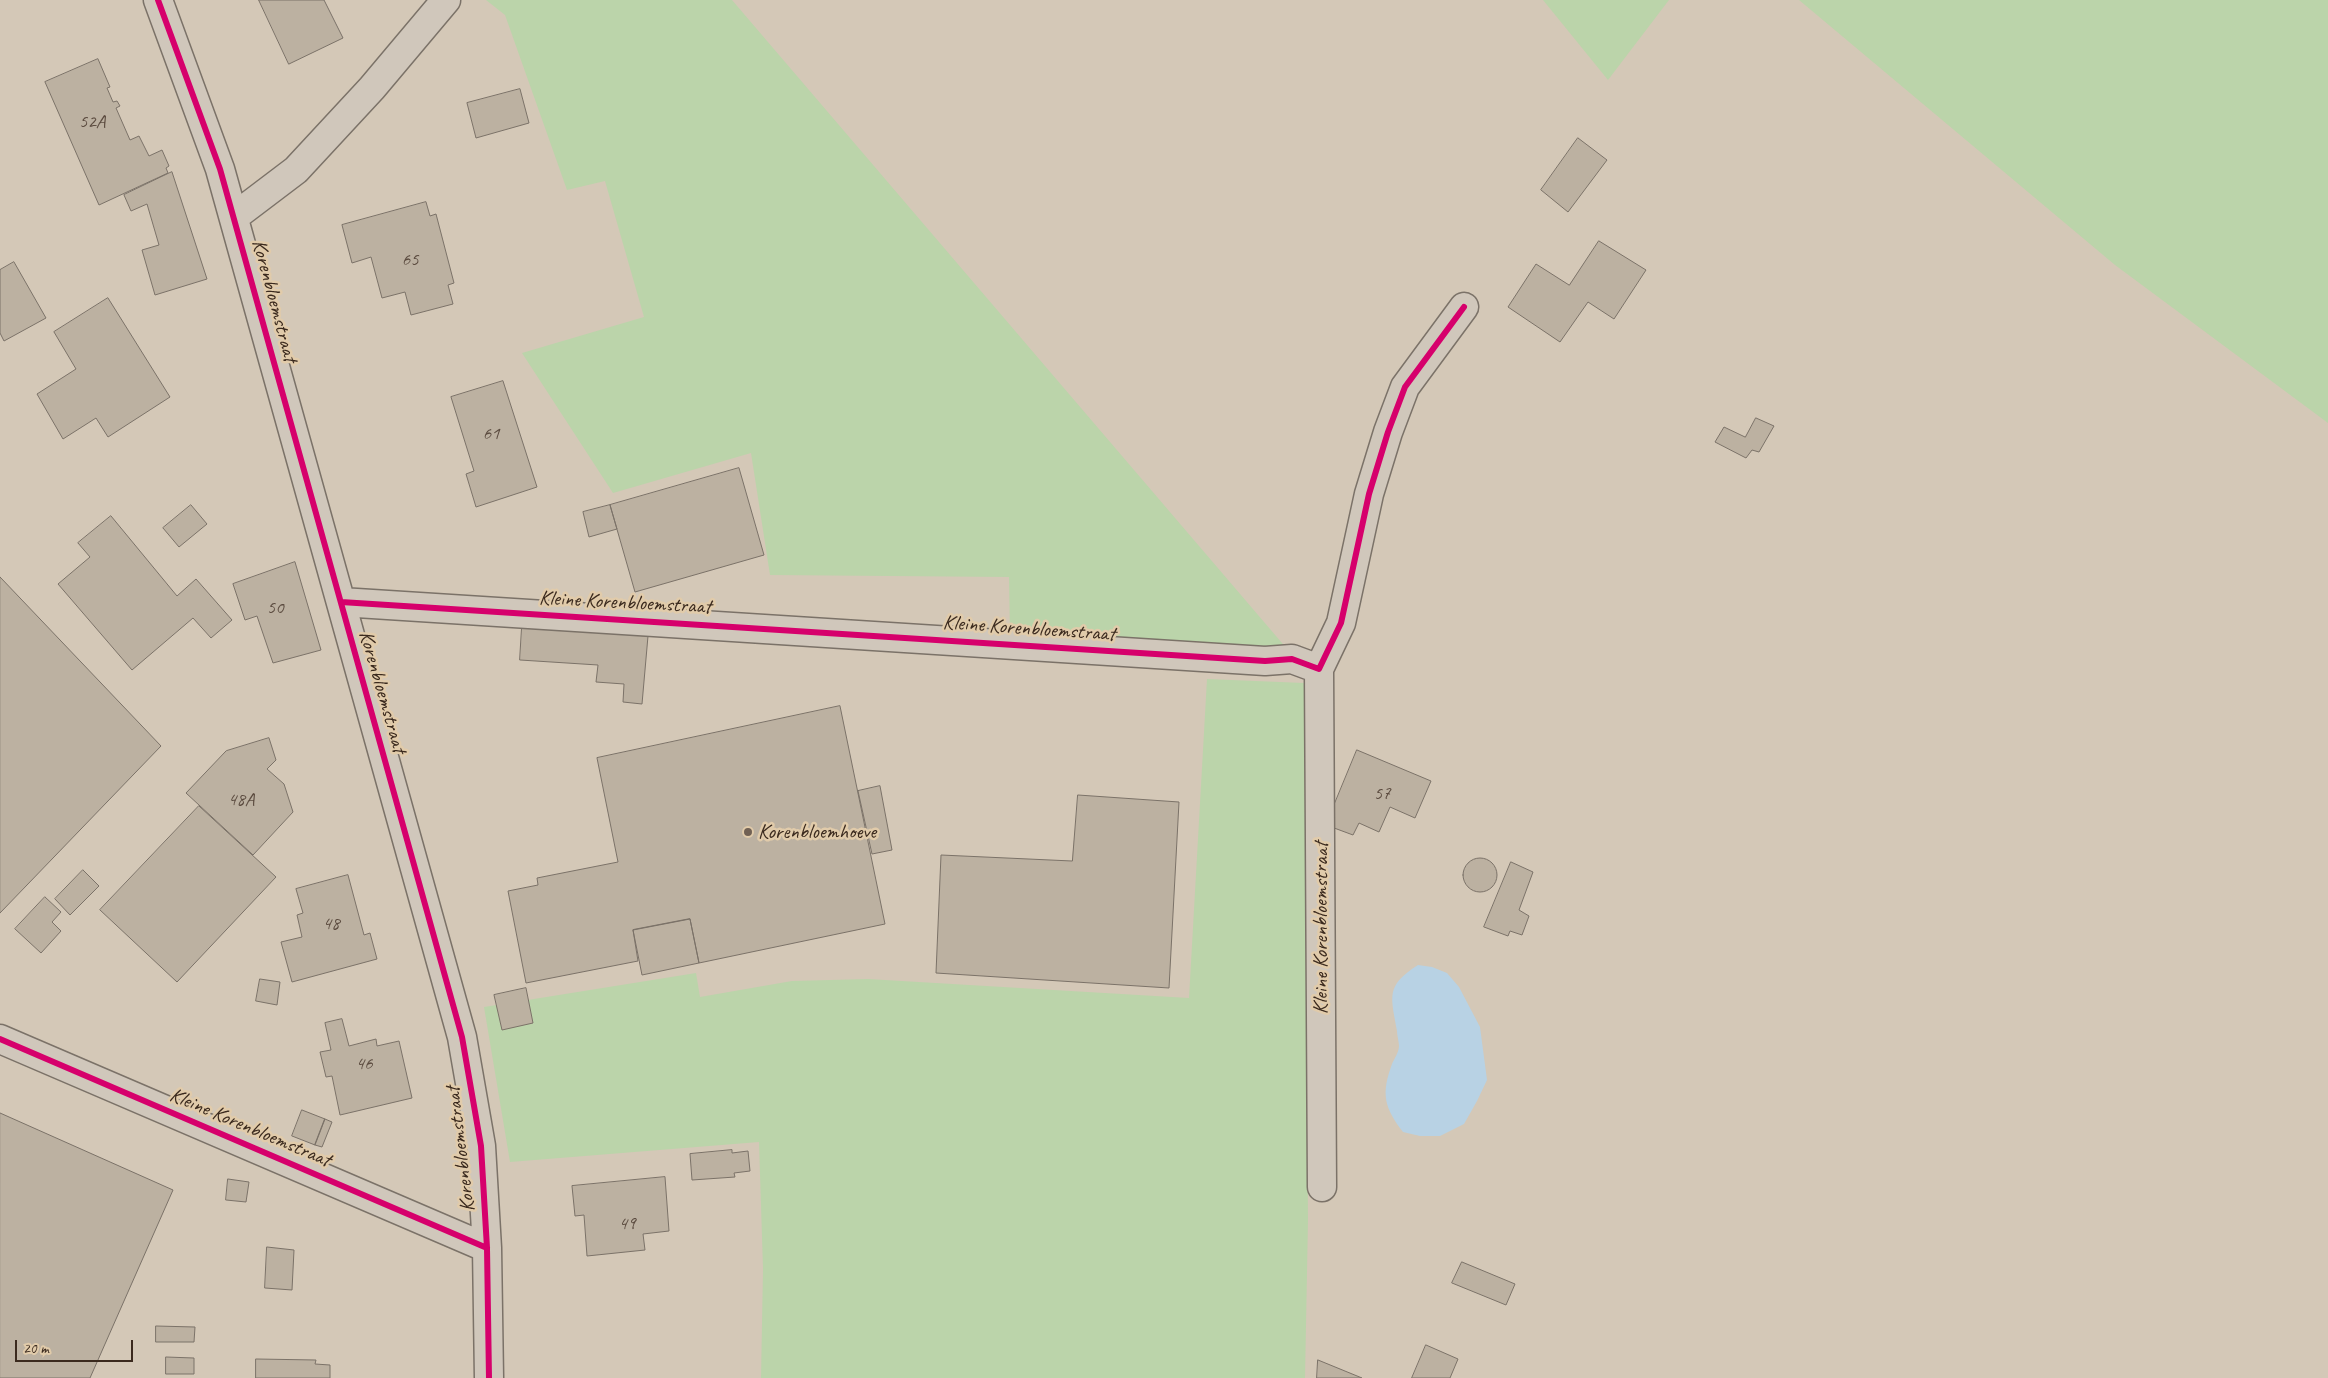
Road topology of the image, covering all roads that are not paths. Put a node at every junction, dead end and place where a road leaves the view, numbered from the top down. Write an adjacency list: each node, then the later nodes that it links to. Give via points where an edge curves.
1 (158, 0): 3 (street, Korenbloemstraat, via 220,169)
2 (446, 0): 3 (street, via 372,88 296,170)
3 (234, 217): 5 (street, Korenbloemstraat)
4 (1464, 307): 6 (street, Kleine Korenbloemstraat, via 1405,387 1369,494 1341,623)
5 (340, 602): 6 (street, Kleine Korenbloemstraat, via 1265,661 1292,659); 9 (street, Korenbloemstraat, via 462,1037 481,1146)
6 (1319, 669): 8 (street, Kleine Korenbloemstraat)
7 (0, 1039): 9 (street, Kleine Korenbloemstraat)
8 (1322, 1187)
9 (487, 1248): 10 (street, Korenbloemstraat)
10 (489, 1378)

